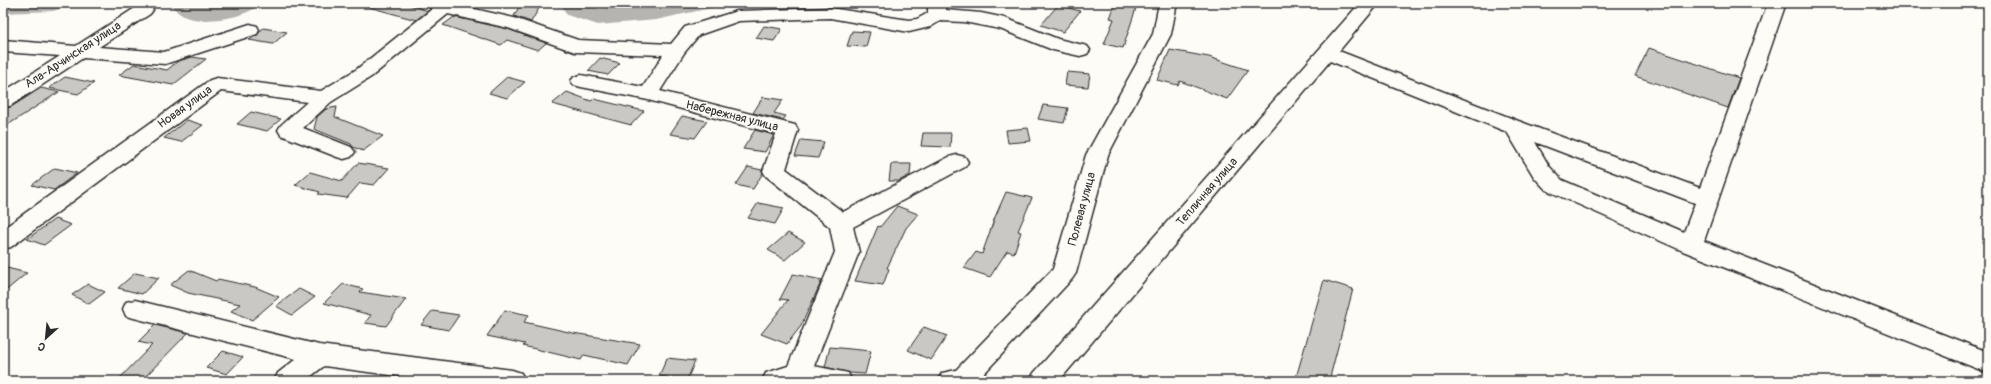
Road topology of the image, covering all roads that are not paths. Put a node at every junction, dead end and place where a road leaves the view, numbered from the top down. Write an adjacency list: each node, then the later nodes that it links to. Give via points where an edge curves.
1 (1168, 3): 31 (street, Полевая улица, via 1162,34 1097,155 1064,273 964,379)
2 (1370, 3): 12 (street, Тепличная улица)
3 (1777, 3): 20 (street)
4 (439, 5): 9 (street, via 514,24 575,46); 15 (street, via 364,73)
5 (937, 9): 9 (street, via 923,23 909,26 830,13 737,16 692,31); 10 (street, via 1006,25 1060,48)
6 (144, 10): 11 (street, Ала-Арчинская улица)
7 (250, 30): 11 (street, via 165,58)
8 (3, 46): 11 (street)
9 (676, 50): 14 (street)
10 (1080, 50)
11 (80, 51): 16 (street, Ала-Арчинская улица)
12 (1327, 53): 17 (street); 32 (street, Тепличная улица)
13 (581, 81): 14 (street, Набережная улица)
14 (648, 94): 21 (street, Набережная улица, via 788,130 774,172)
15 (324, 98): 18 (street, via 288,130); 22 (street, Новая улица, via 217,84)
16 (3, 101)
17 (1514, 127): 20 (street); 23 (street, via 1525,140 1536,166 1554,185)
18 (344, 152)
19 (957, 162): 21 (street)
20 (1708, 199): 23 (street)
21 (841, 223): 27 (street, via 847,252)
22 (3, 241)
23 (1691, 245): 26 (street)
24 (135, 309): 25 (street)
25 (319, 355): 28 (street); 29 (street)
26 (1988, 363)
27 (786, 378): 30 (street)
28 (286, 381)
29 (512, 381)
30 (839, 381)
31 (951, 381)
32 (1043, 381)

